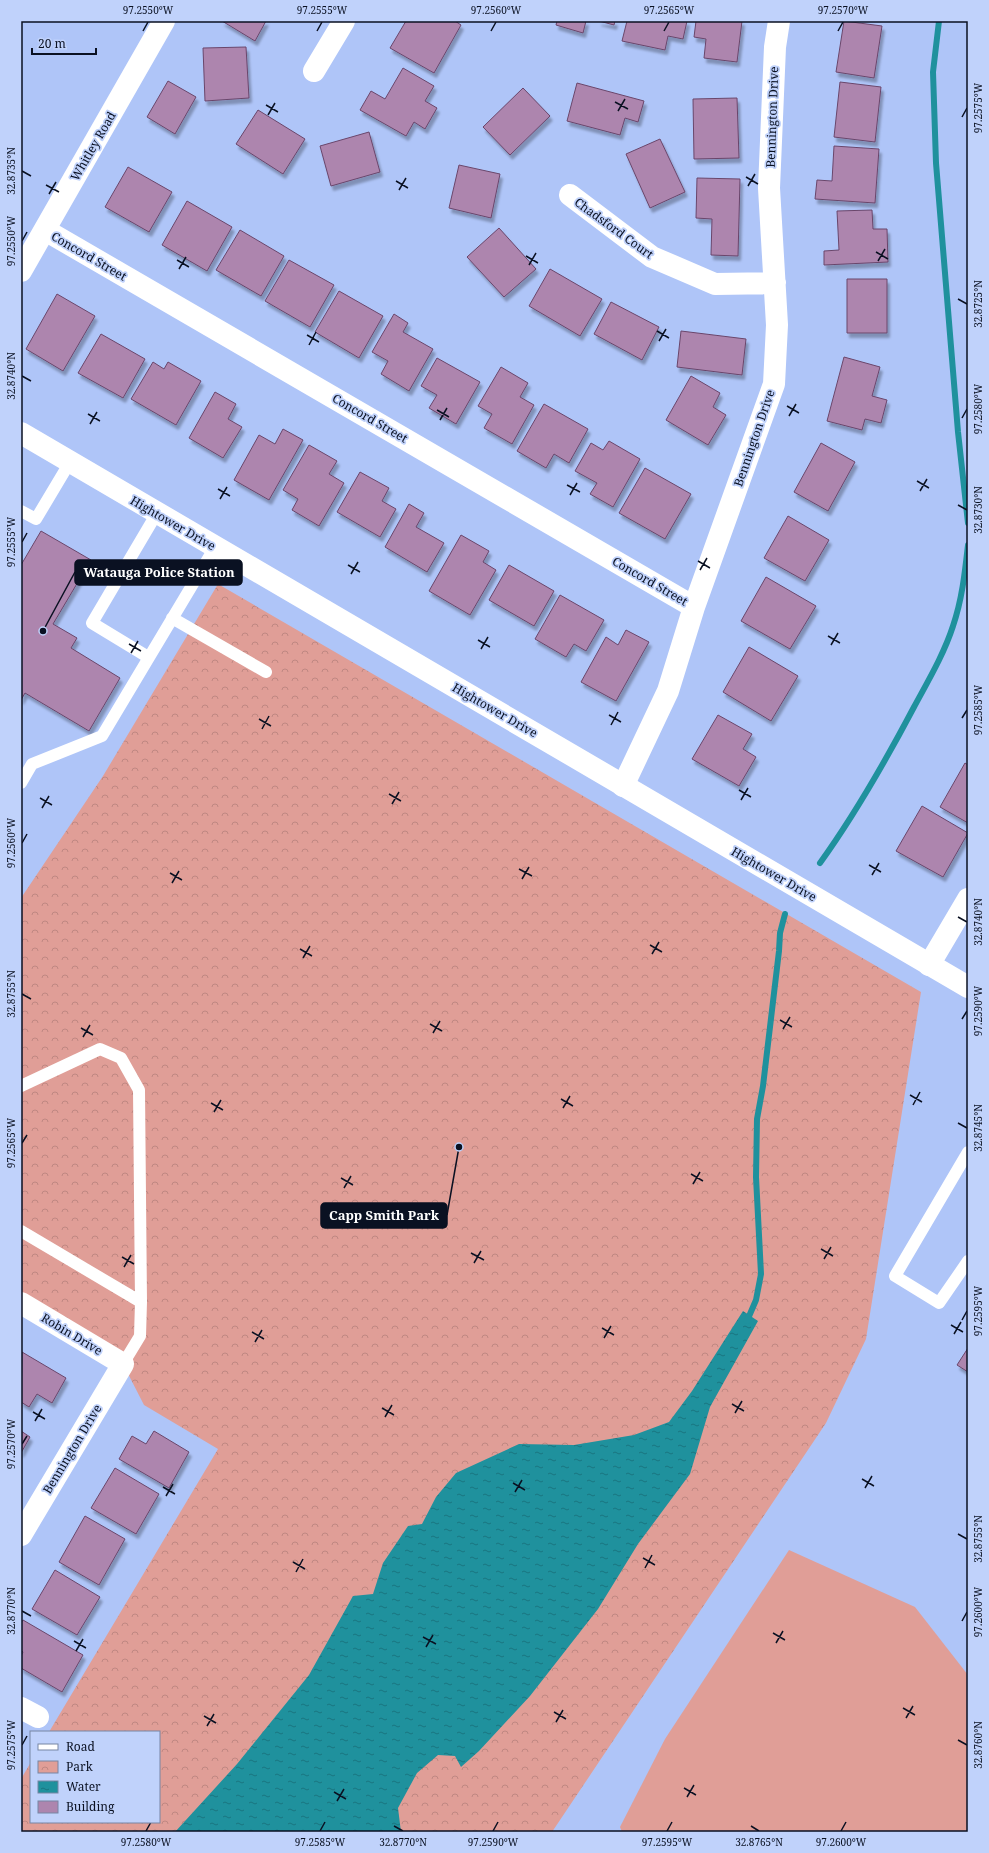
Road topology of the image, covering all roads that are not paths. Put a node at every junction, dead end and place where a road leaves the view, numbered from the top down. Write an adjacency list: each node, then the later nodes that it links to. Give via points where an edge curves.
1 (164, 21): 6 (street, Whitley Road)
2 (344, 21): 4 (street)
3 (779, 21): 8 (street, Bennington Drive, via 775,47 769,188)
4 (314, 71)
5 (570, 195): 8 (street, Chadsford Court, via 652,257 715,284)
6 (45, 230): 7 (street, Whitley Road); 14 (street, Concord Street)
7 (21, 271)
8 (775, 283): 14 (street, Bennington Drive, via 777,325 774,384)
9 (21, 434): 10 (street, Hightower Drive)
10 (70, 462): 11 (lane, via 36,519); 12 (street, Hightower Drive)
11 (21, 511)
12 (157, 513): 13 (street, Hightower Drive); 16 (lane, via 92,623)
13 (215, 547): 15 (lane); 19 (street, Hightower Drive)
14 (694, 607): 19 (street, Bennington Drive, via 668,691)
15 (172, 618): 16 (lane); 17 (lane)
16 (148, 657): 18 (lane, via 102,736 32,764)
17 (266, 672)
18 (21, 783)
19 (623, 786): 21 (street, Hightower Drive)
20 (968, 899): 21 (street)
21 (929, 965): 22 (street, Hightower Drive)
22 (968, 987)
23 (21, 1086): 27 (lane, via 100,1048 121,1058 139,1090)
24 (968, 1152): 26 (lane, via 895,1276 939,1303)
25 (21, 1231): 27 (lane)
26 (968, 1261)
27 (141, 1302): 29 (lane, via 140,1336)
28 (21, 1303): 29 (street, Robin Drive)
29 (123, 1364): 30 (street, Bennington Drive)
30 (21, 1535)

